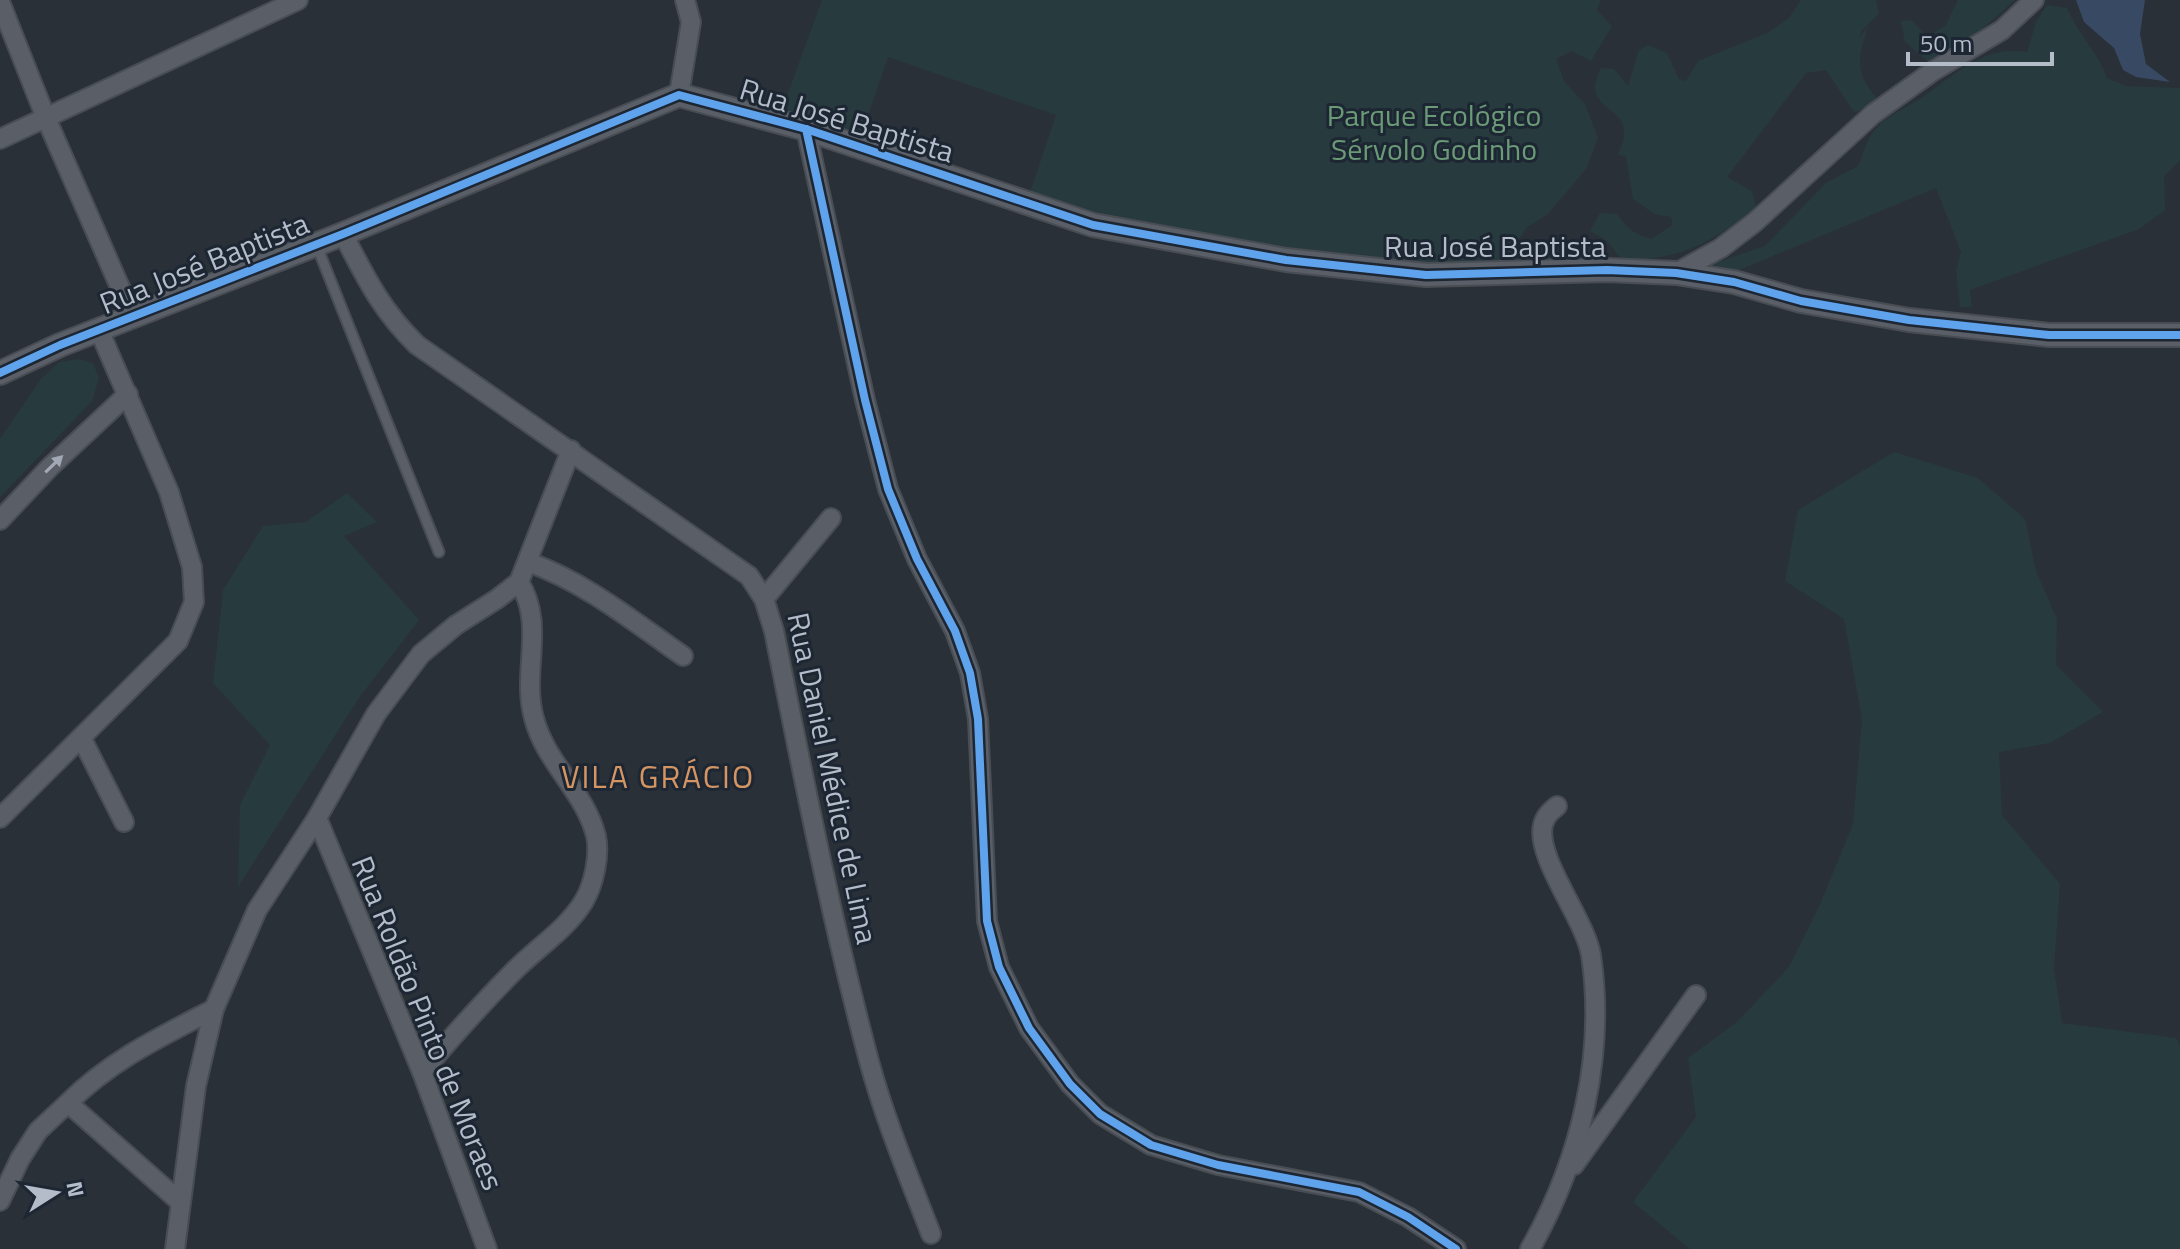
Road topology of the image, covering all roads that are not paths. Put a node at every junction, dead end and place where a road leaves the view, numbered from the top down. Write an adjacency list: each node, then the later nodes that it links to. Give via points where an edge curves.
1 (298, 0): 6 (street)
2 (685, 0): 5 (street, via 691,22)
3 (2034, 0): 11 (street, via 2002,30 1873,114 1721,248)
4 (0, 2): 6 (street)
5 (679, 95): 7 (street, Rua José Baptista); 9 (street, Rua José Baptista)
6 (46, 118): 8 (street); 12 (street)
7 (806, 129): 11 (street, Rua José Baptista, via 1093,225 1286,260 1426,275); 40 (street, via 888,489 970,673 978,719 987,921 999,967 1029,1028 1070,1084 1100,1114 1151,1145 1218,1165 1359,1192)
8 (0, 139)
9 (343, 234): 10 (street, Rua José Baptista); 17 (street, Rua Daniel Médice de Lima, via 392,321 417,345)
10 (316, 244): 12 (street, Rua José Baptista); 20 (lane)
11 (1676, 273): 14 (street, Rua José Baptista, via 1909,320 2049,335)
12 (133, 317): 13 (street, Rua José Baptista)
13 (99, 330): 15 (street, Rua José Baptista); 16 (street)
14 (2180, 335)
15 (0, 373)
16 (128, 394): 19 (street, one-way to 16); 25 (street, via 174,507 192,567 194,602 178,641)
17 (571, 450): 21 (street); 23 (street, Rua Daniel Médice de Lima, via 749,576)
18 (831, 518): 23 (street)
19 (0, 520)
20 (439, 552)
21 (528, 562): 22 (street); 24 (street, via 596,595)
22 (519, 582): 28 (street, via 421,654 376,714); 32 (street, via 534,638 533,716 541,740 587,813 597,859 587,897 569,923 519,966)
23 (764, 599): 37 (street, Rua Daniel Médice de Lima, via 870,1063)
24 (683, 656)
25 (82, 739): 27 (street); 29 (street)
26 (1557, 806): 34 (street, via 1542,826 1543,845 1590,951 1596,1006 1588,1095)
27 (0, 818)
28 (317, 818): 31 (street, via 257,910); 32 (street, Rua Roldão Pinto de Moraes)
29 (124, 822)
30 (1696, 995): 34 (street)
31 (214, 1009): 33 (street, via 131,1052 92,1078); 36 (street)
32 (422, 1072): 39 (street, Rua Roldão Pinto de Moraes)
33 (68, 1103): 35 (street, via 38,1131); 36 (street)
34 (1565, 1177): 41 (street)
35 (0, 1201)
36 (179, 1201): 38 (street)
37 (931, 1234)
38 (175, 1249)
39 (487, 1249)
40 (1456, 1249)
41 (1530, 1249)

